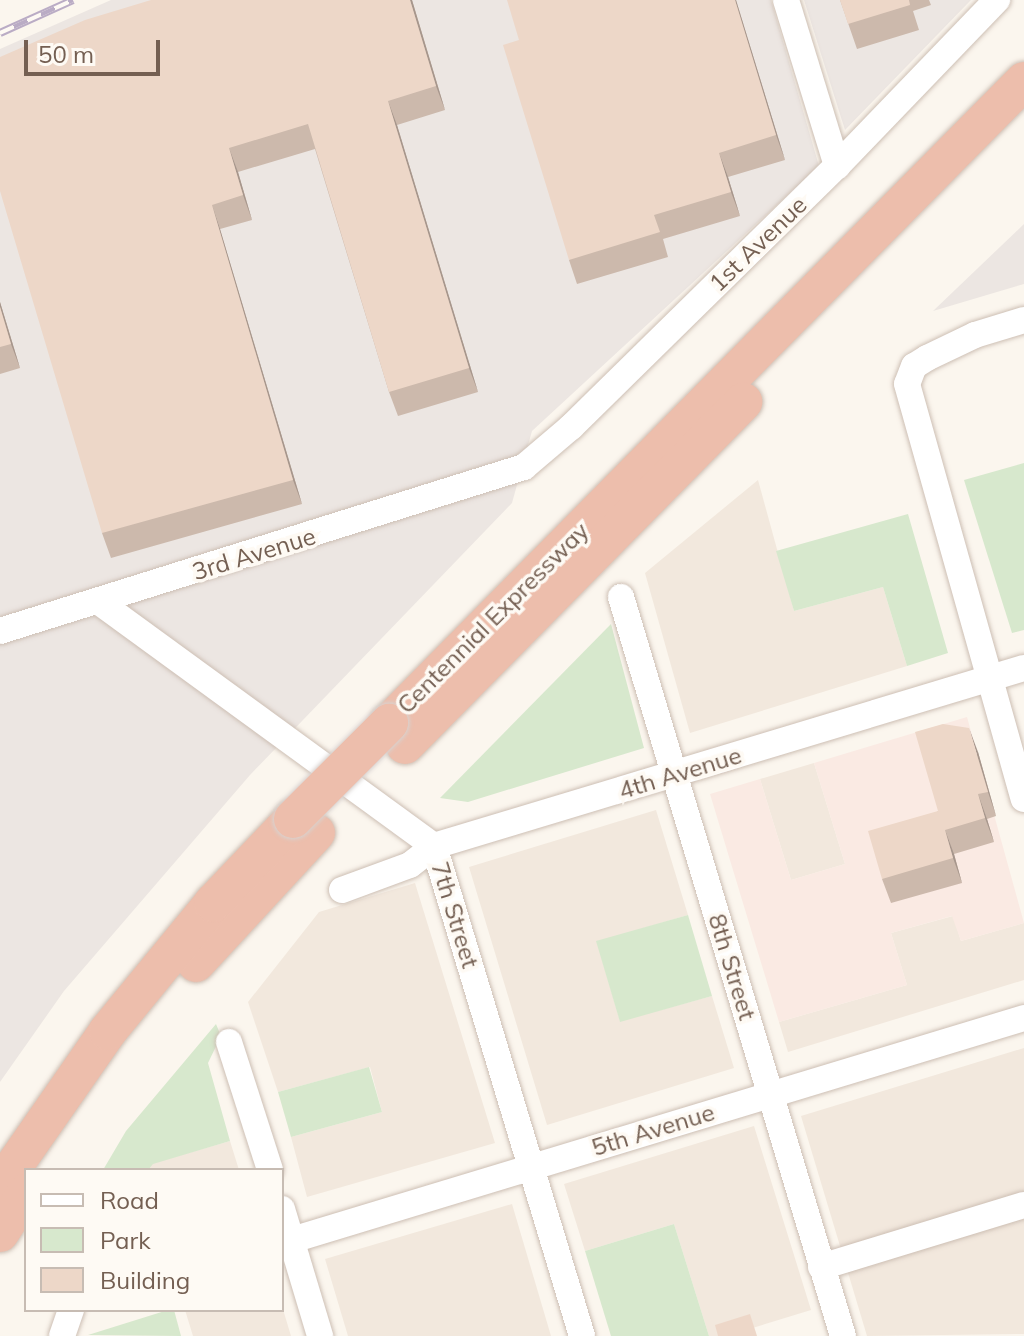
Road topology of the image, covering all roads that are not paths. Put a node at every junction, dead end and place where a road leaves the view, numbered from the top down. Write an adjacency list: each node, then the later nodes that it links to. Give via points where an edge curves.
1 (786, 0): 5 (street)
2 (997, 0): 5 (street, 1st Avenue)
3 (1024, 81): 13 (highway, Centennial Expressway)
4 (1024, 119): 13 (highway, Centennial Expressway)
5 (837, 166): 7 (street, 1st Avenue, via 545,452)
6 (1024, 320): 12 (street, via 954,343 914,366 907,398)
7 (508, 476): 9 (street, 3rd Avenue)
8 (621, 597): 14 (street, 8th Street)
9 (99, 602): 10 (street, 3rd Avenue); 17 (street, 7th Street)
10 (0, 631)
11 (1024, 668): 12 (street, 4th Avenue)
12 (988, 679): 14 (street, 4th Avenue); 15 (street)
13 (397, 734): 16 (highway, Centennial Expressway, bridge)
14 (673, 776): 17 (street, 4th Avenue); 22 (street, 8th Street)
15 (1024, 799)
16 (304, 826): 20 (highway, Centennial Expressway, via 213,903); 25 (highway, Centennial Expressway, via 142,1029)
17 (434, 846): 18 (street, 4th Avenue, via 410,865); 24 (street, 7th Street)
18 (342, 890)
19 (1024, 1018): 22 (street, 5th Avenue)
20 (108, 1031): 23 (highway); 27 (highway, Centennial Expressway)
21 (229, 1042): 26 (street)
22 (771, 1094): 24 (street, 5th Avenue); 32 (street, 8th Street)
23 (0, 1153)
24 (532, 1167): 31 (street, 5th Avenue); 34 (street, 7th Street)
25 (42, 1168)
26 (269, 1168)
27 (0, 1186)
28 (24, 1196): 30 (highway)
29 (1024, 1205): 32 (street)
30 (1, 1233)
31 (287, 1241): 33 (street)
32 (821, 1267): 35 (street, 8th Street)
33 (320, 1336)
34 (582, 1336)
35 (843, 1336)

